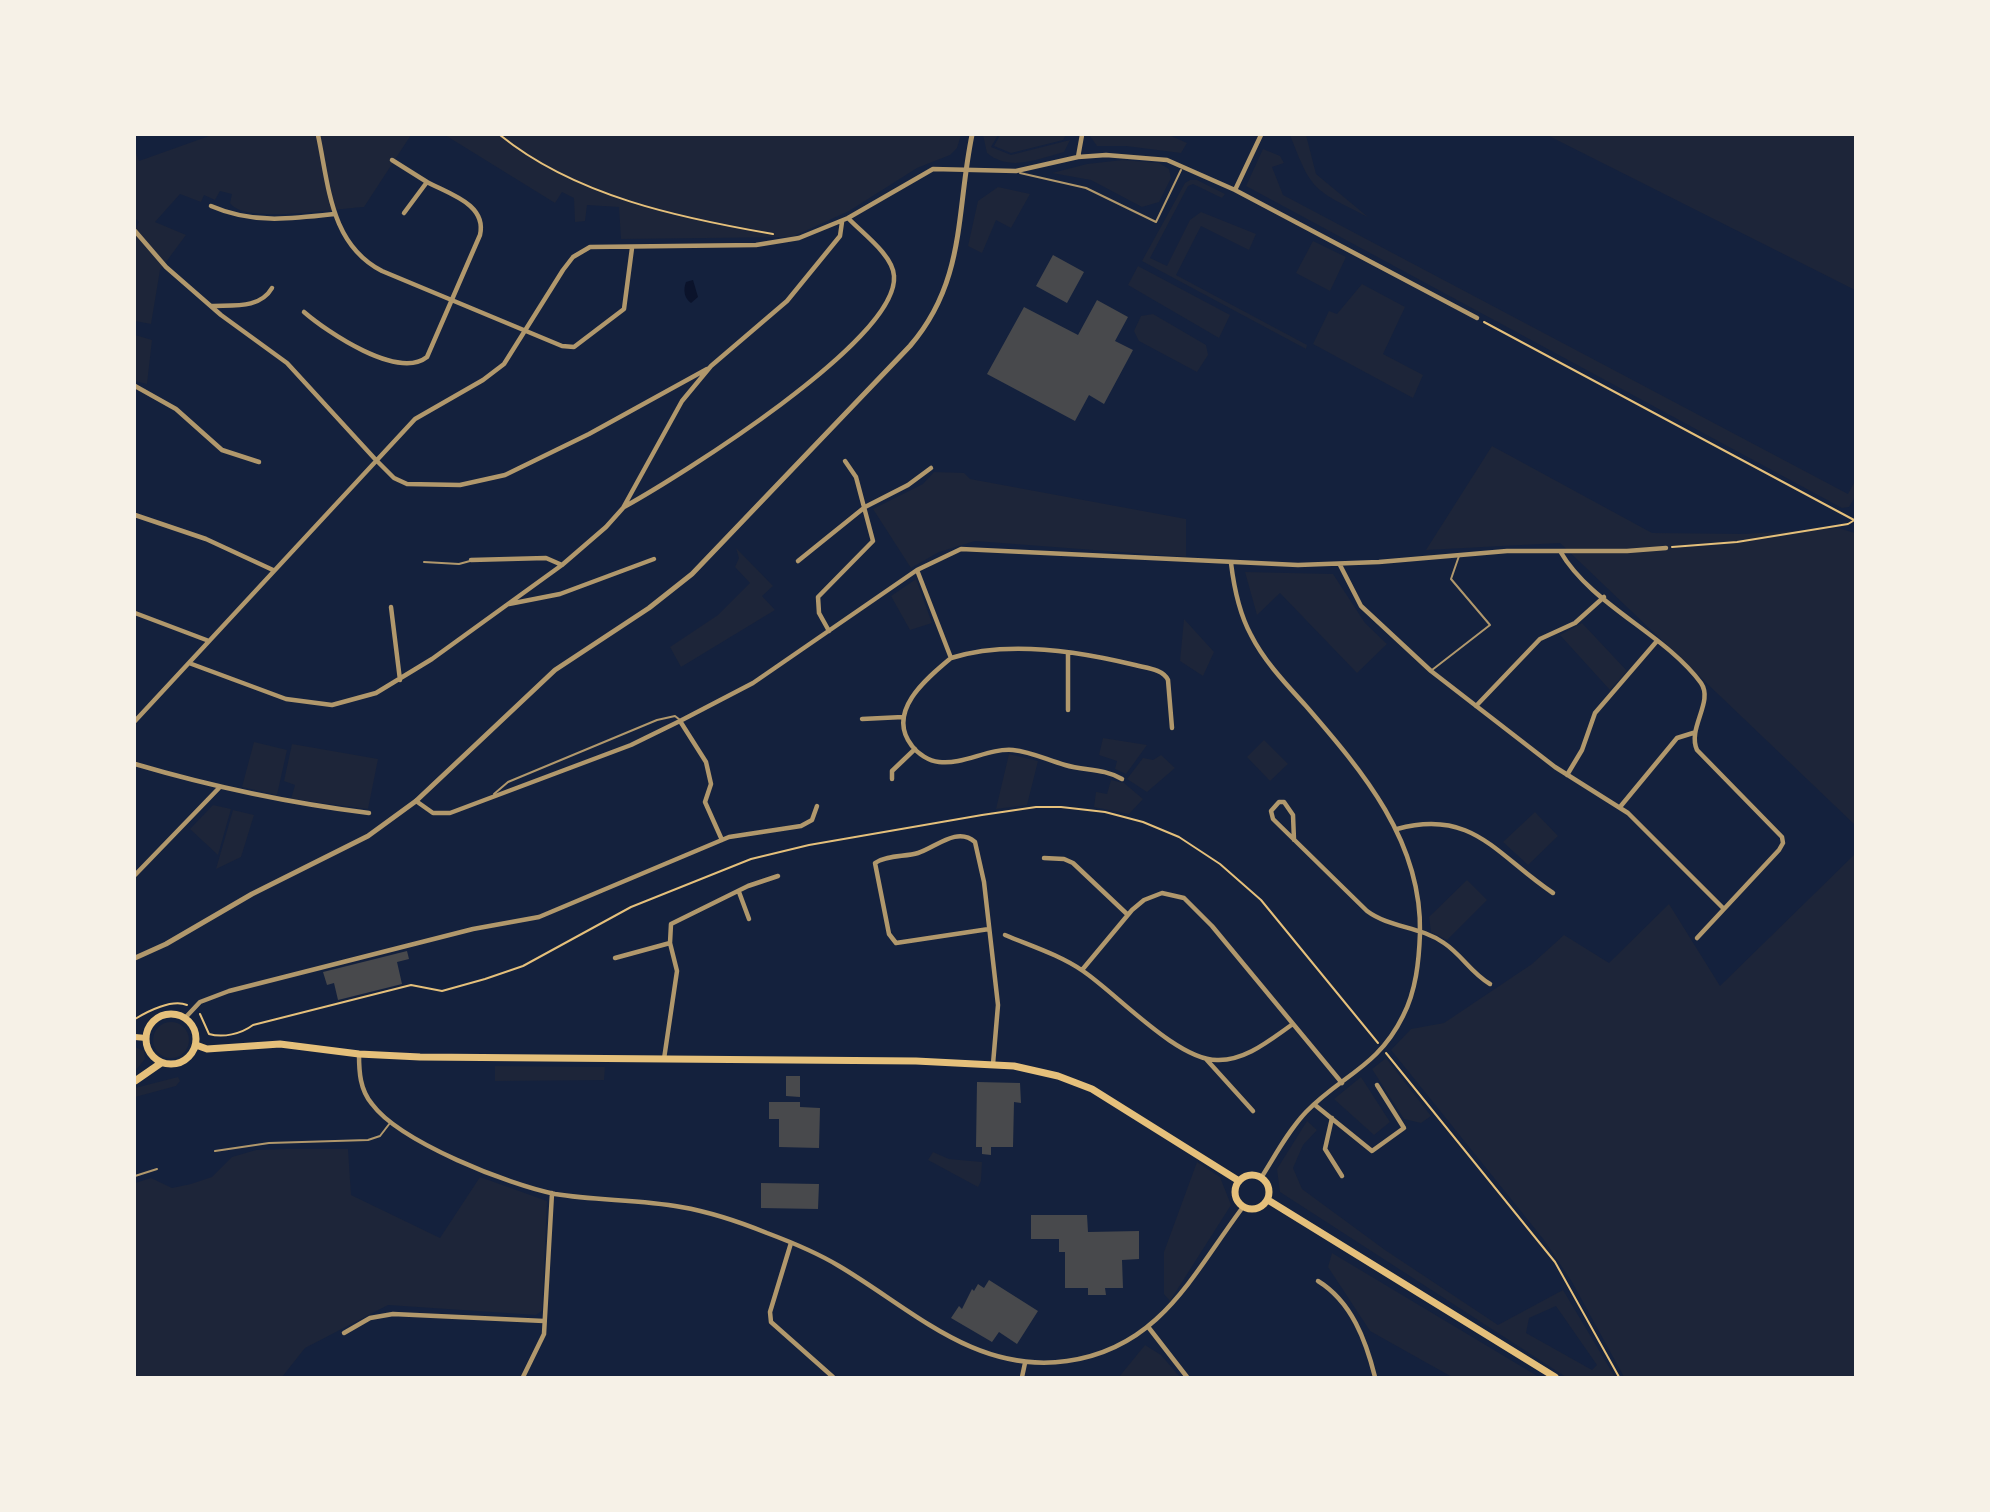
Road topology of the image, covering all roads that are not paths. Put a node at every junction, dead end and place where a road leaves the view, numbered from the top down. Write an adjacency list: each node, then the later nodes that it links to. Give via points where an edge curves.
1 (318, 135): 14 (street)
2 (972, 135): 8 (street)
3 (1082, 135): 5 (street)
4 (1261, 135): 11 (street)
5 (1078, 157): 7 (street, via 1125,155); 9 (street)
6 (392, 160): 10 (street)
7 (1184, 165): 9 (lane, via 1156,222 1086,188); 11 (street)
8 (968, 171): 9 (street); 15 (street, via 933,169); 73 (street, via 956,258 935,311 910,346 692,574 555,670)
9 (1016, 171)
10 (427, 182): 13 (street); 20 (street, via 471,206 481,222 480,235)
11 (1235, 190): 23 (street)
12 (211, 206): 14 (street, via 261,220)
13 (404, 213)
14 (335, 214): 20 (street, via 346,240 364,260)
15 (848, 218): 16 (street); 32 (street, via 892,268 894,284 884,310 755,424)
16 (842, 221): 18 (street, via 809,236 775,243); 25 (street, via 840,236 787,300)
17 (135, 230): 21 (street, via 166,267)
18 (632, 248): 24 (street, via 601,246 581,251 563,270); 24 (street, via 624,309 614,319 571,348)
19 (272, 288): 21 (street, via 249,304)
20 (453, 298): 22 (street, via 430,351 413,364 401,364 350,344); 24 (street)
21 (211, 306): 27 (street, via 287,363)
22 (304, 312)
23 (1477, 318)
24 (527, 331): 27 (street, via 495,372 415,419)
25 (711, 366): 27 (street, via 529,465 481,483 407,484); 32 (street, via 669,422)
26 (135, 387): 29 (street, via 176,409 222,450)
27 (375, 459): 44 (street)
28 (845, 461): 31 (street, via 856,477)
29 (259, 462)
30 (931, 468): 31 (street)
31 (865, 507): 39 (street); 50 (street, via 873,541 817,601)
32 (623, 508): 42 (street)
33 (135, 515): 44 (street, via 206,539)
34 (1666, 548): 35 (street)
35 (1560, 551): 36 (street); 46 (street, via 1574,571)
36 (1459, 555): 43 (street); 56 (lane, via 1451,579 1490,625)
37 (654, 559): 47 (street, via 560,594)
38 (471, 560): 40 (lane); 42 (street, via 546,558)
39 (798, 561)
40 (424, 562)
41 (1231, 563): 43 (street); 45 (street, via 976,547 954,551); 77 (street, via 1238,603 1253,639 1358,767)
42 (562, 565): 47 (street)
43 (1340, 565): 56 (street, via 1361,606)
44 (273, 570): 51 (street)
45 (917, 570): 50 (street); 54 (street)
46 (1604, 597): 52 (street); 58 (street, via 1575,623 1540,639)
47 (509, 604): 57 (street)
48 (391, 607): 57 (street)
49 (135, 612): 51 (street)
50 (829, 631): 63 (street, via 753,683)
51 (208, 641): 55 (street)
52 (1657, 641): 65 (street, via 1703,688); 68 (street, via 1595,713)
53 (1068, 653): 54 (street, via 997,652); 59 (street); 64 (street, via 1165,675)
54 (951, 658): 60 (street, via 914,694)
55 (189, 663): 57 (street, via 275,695 318,704 349,702); 62 (street)
56 (1431, 671): 58 (street)
57 (400, 680)
58 (1476, 706): 68 (street)
59 (1068, 710)
60 (903, 717): 61 (street); 66 (street, via 904,730)
61 (862, 719)
62 (135, 721)
63 (680, 721): 72 (street); 72 (lane, via 675,716 657,720 508,782); 79 (street, via 706,762 711,784 705,802)
64 (1172, 728)
65 (1693, 733): 75 (street, via 1677,738); 85 (street, via 1701,755 1779,833 1783,843)
66 (915, 749): 69 (street, via 892,771); 70 (street, via 929,759 945,762 1016,750 1068,766 1103,770)
67 (135, 764): 71 (street)
68 (1567, 775): 75 (street)
69 (892, 779)
70 (1122, 779)
71 (219, 788): 76 (street); 81 (street)
72 (489, 800): 73 (street, via 439,815)
73 (416, 801): 93 (street, via 355,843)
74 (817, 806): 79 (street, via 812,820 801,826)
75 (1620, 807): 85 (street)
76 (369, 813)
77 (1397, 829): 84 (street, via 1427,822 1461,828 1494,845); 89 (street, via 1413,877)
78 (1294, 839): 78 (street, via 1271,816 1279,802 1292,812); 89 (street, via 1367,911 1385,922)
79 (722, 840): 97 (street, via 539,917 484,926 229,991 200,1002)
80 (1044, 858): 86 (street, via 1073,863)
81 (135, 875)
82 (778, 876): 83 (street)
83 (738, 892): 87 (street); 92 (street, via 676,919 669,928)
84 (1553, 893)
85 (1724, 909): 91 (street)
86 (1128, 915): 95 (street); 98 (street, via 1144,900 1162,893 1190,901)
87 (749, 919)
88 (989, 929): 88 (street, via 979,857 970,838 947,839 918,853 875,863 889,934 896,943); 106 (street, via 999,1005)
89 (1420, 930): 96 (street, via 1443,942); 108 (street, via 1413,990 1404,1014 1383,1049)
90 (1005, 935): 95 (street)
91 (1697, 938)
92 (670, 943): 94 (street); 104 (street, via 677,971)
93 (135, 958)
94 (615, 958)
95 (1082, 970): 103 (street, via 1178,1046)
96 (1490, 984)
97 (185, 1018): 100 (main road, via 162,1016 151,1025); 101 (main road, via 195,1030)
98 (1293, 1024): 103 (street, via 1242,1056); 108 (street)
99 (135, 1037): 100 (main road)
100 (146, 1038): 105 (main road, via 149,1052)
101 (196, 1045): 102 (main road, via 207,1049 281,1044); 105 (main road, via 183,1062)
102 (359, 1054): 104 (main road); 113 (street, via 364,1091)
103 (1206, 1059): 111 (street)
104 (664, 1060): 106 (main road)
105 (161, 1062): 107 (main road)
106 (993, 1064): 119 (main road, via 1044,1072 1092,1089)
107 (135, 1081)
108 (1342, 1083): 110 (street)
109 (1377, 1085): 112 (street, via 1404,1128 1389,1141 1372,1151)
110 (1315, 1105): 112 (street); 118 (street)
111 (1253, 1111)
112 (1332, 1118): 116 (street, via 1325,1149)
113 (391, 1122): 114 (lane, via 380,1136 368,1140 269,1143); 120 (street, via 494,1177)
114 (215, 1151)
115 (158, 1169): 117 (lane)
116 (1342, 1175)
117 (135, 1176)
118 (1261, 1178): 119 (main road, via 1247,1176); 121 (main road, via 1269,1190)
119 (1239, 1181): 122 (main road, via 1236,1198)
120 (552, 1193): 123 (street, via 685,1208); 125 (street)
121 (1268, 1200): 122 (main road, via 1254,1209); 134 (main road)
122 (1243, 1207): 126 (street, via 1184,1290)
123 (791, 1242): 128 (street, via 838,1265 971,1349); 130 (street, via 771,1322)
124 (1318, 1281): 133 (street, via 1353,1317)
125 (544, 1321): 127 (street, via 393,1314 370,1318); 129 (street, via 541,1343)
126 (1149, 1328): 128 (street, via 1125,1343 1084,1358); 132 (street)
127 (344, 1333)
128 (1025, 1363): 131 (street)
129 (523, 1377)
130 (833, 1377)
131 (1021, 1377)
132 (1187, 1377)
133 (1375, 1377)
134 (1555, 1377)

